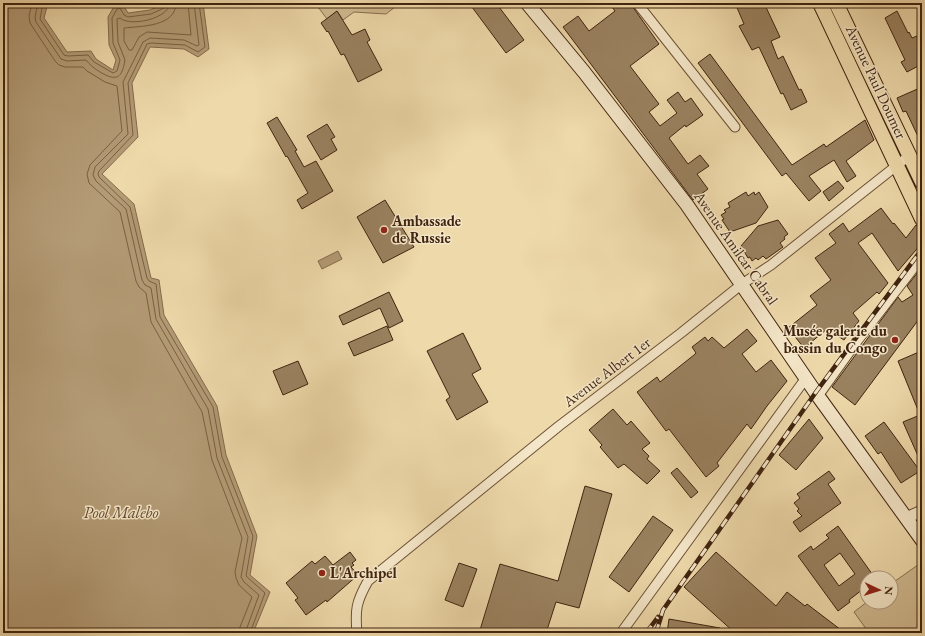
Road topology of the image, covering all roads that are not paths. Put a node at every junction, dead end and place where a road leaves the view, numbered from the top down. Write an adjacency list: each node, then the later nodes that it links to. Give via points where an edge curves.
1 (527, 3): 11 (main road, Avenue Amilcar Cabral, via 682,199)
2 (637, 3): 5 (street)
3 (820, 3): 7 (main road, Avenue Paul Doumer)
4 (836, 3): 6 (main road, Avenue Paul Doumer)
5 (735, 127)
6 (910, 155): 7 (street, Avenue Albert 1er); 8 (main road, Avenue Paul Doumer)
7 (896, 165): 9 (main road, Avenue Paul Doumer); 11 (street, Avenue Albert 1er, via 771,265)
8 (922, 182)
9 (922, 219)
10 (922, 257): 13 (street)
11 (742, 284): 12 (main road, Avenue Amilcar Cabral); 17 (street, Avenue Albert 1er, via 681,334 559,426 368,581 356,607)
12 (806, 378): 13 (main road, Avenue Amilcar Cabral); 18 (street)
13 (818, 396): 15 (main road, Avenue Amilcar Cabral)
14 (922, 511): 15 (street)
15 (906, 518): 16 (main road, Avenue Amilcar Cabral)
16 (922, 540)
17 (357, 633)
18 (621, 633)

